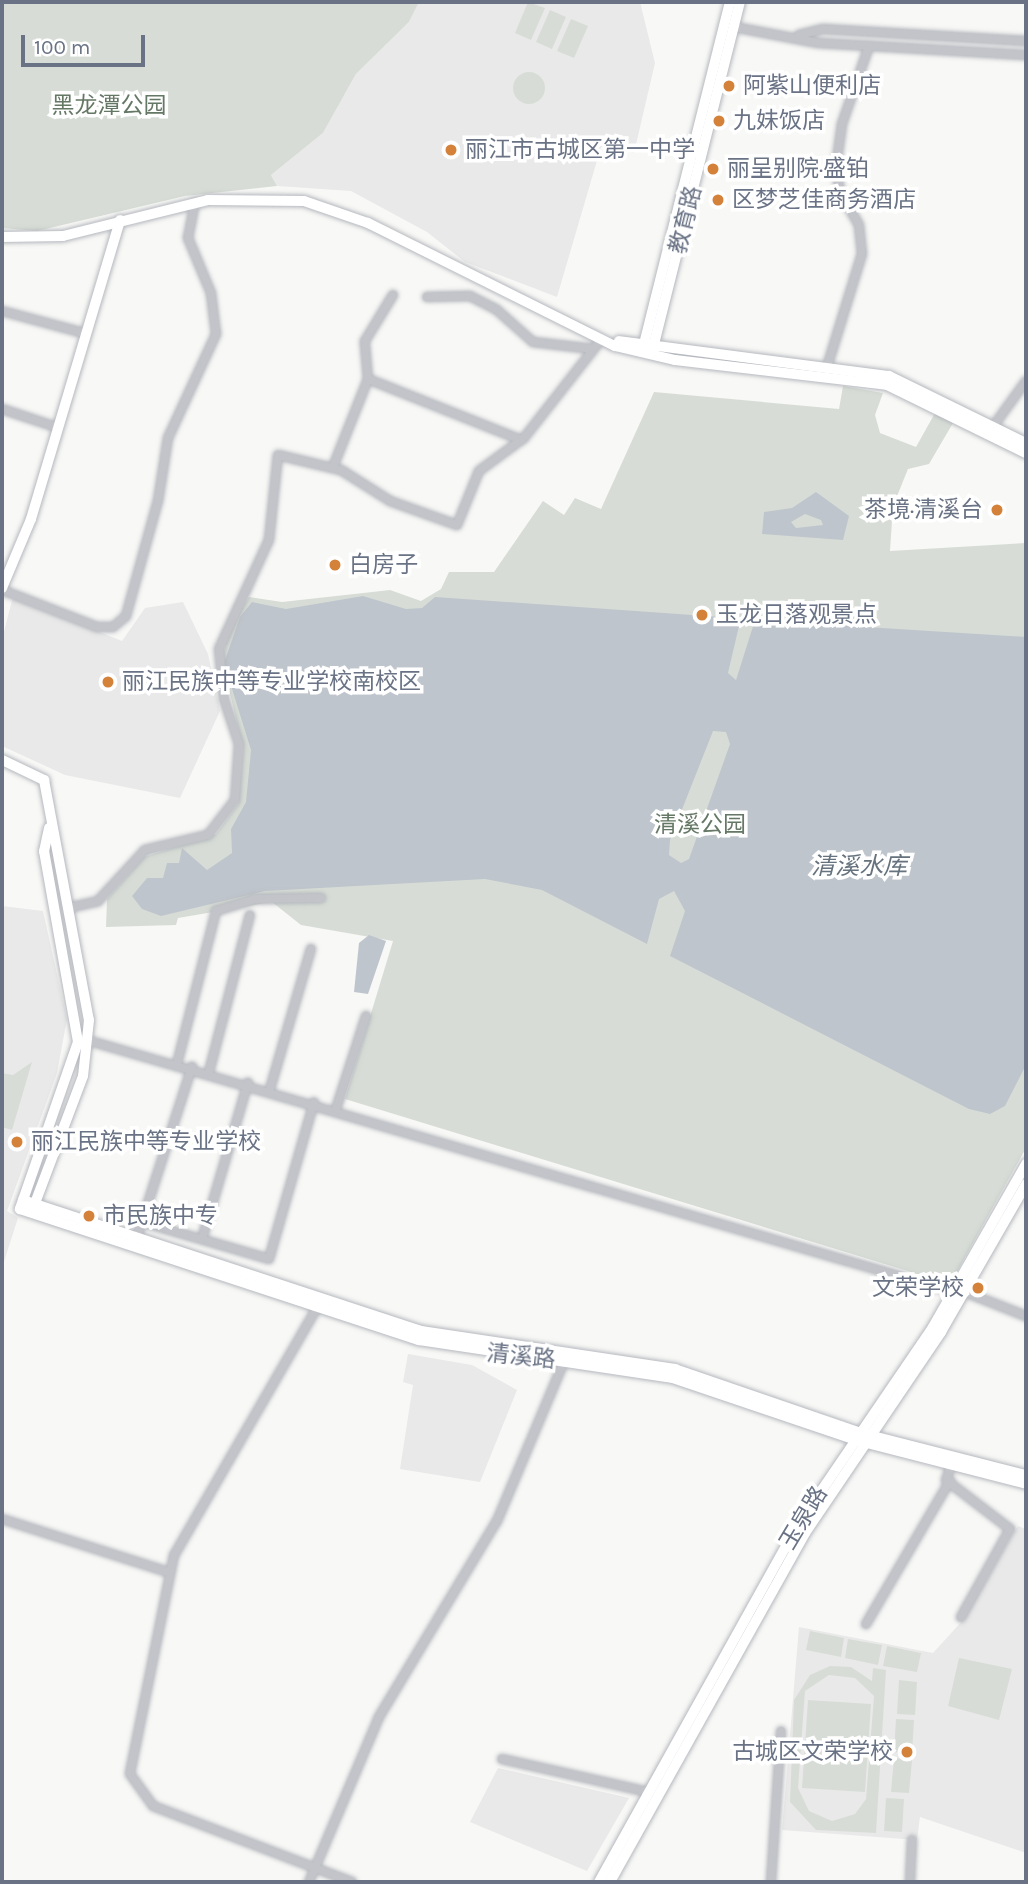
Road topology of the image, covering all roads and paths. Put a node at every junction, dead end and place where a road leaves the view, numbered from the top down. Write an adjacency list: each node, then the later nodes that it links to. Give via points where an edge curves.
1 (730, 2): 19 (street, 教育路)
2 (740, 2): 3 (street, 教育路)
3 (734, 27): 4 (street); 19 (street, 教育路)
4 (799, 34): 5 (street, via 823,29); 6 (street, via 819,43)
5 (1026, 41)
6 (869, 46): 7 (street); 20 (street, via 842,124 836,167 840,192 859,225 862,254)
7 (1026, 55)
8 (195, 202): 9 (street); 11 (street, via 288,198 320,205 368,223); 31 (street, via 188,238 211,293 216,334 168,438 158,502 126,615 113,627 97,627)
9 (120, 220): 10 (street, via 51,238); 16 (street)
10 (2, 237)
11 (494, 290): 14 (street); 17 (street)
12 (393, 295): 21 (street, via 365,341)
13 (427, 298): 14 (street, via 464,295)
14 (487, 304): 18 (street, via 533,342)
15 (2, 311): 16 (street)
16 (86, 334): 24 (street)
17 (585, 334): 18 (street); 19 (street)
18 (596, 345): 19 (street); 26 (street)
19 (647, 350): 20 (street); 28 (street, via 887,385)
20 (827, 367): 25 (street, via 911,383)
21 (368, 379): 26 (street); 29 (street)
22 (1026, 381): 25 (street)
23 (2, 409): 24 (street)
24 (56, 427): 30 (street, via 31,519)
25 (992, 428): 27 (street)
26 (521, 440): 29 (street, via 476,476 457,525 390,501)
27 (1026, 443)
28 (1026, 453)
29 (332, 467): 35 (street, via 278,455 269,540 251,590 222,634 221,682 240,751 233,805 208,835 145,850 98,901)
30 (5, 576): 31 (street)
31 (2, 589)
32 (2, 761): 33 (street, via 44,779)
33 (49, 828): 35 (street); 49 (street, via 44,851 78,1042)
34 (321, 898): 40 (street, via 255,899 216,911 209,956)
35 (68, 908): 39 (street)
36 (250, 915): 42 (street)
37 (312, 949): 44 (street)
38 (366, 1016): 46 (street)
39 (90, 1041): 40 (street); 49 (street, via 83,1076)
40 (177, 1064): 41 (street)
41 (192, 1068): 42 (street); 50 (street)
42 (209, 1072): 43 (street)
43 (248, 1083): 44 (street); 52 (street)
44 (270, 1089): 45 (street)
45 (314, 1102): 46 (street); 52 (street, via 269,1259)
46 (336, 1109): 53 (street)
47 (1026, 1164): 53 (street, 玉泉路)
48 (1026, 1184): 53 (street, 玉泉路)
49 (27, 1206): 51 (street, 清溪路); 54 (street, 清溪路)
50 (142, 1222): 51 (street); 52 (street)
51 (137, 1237): 57 (street, 清溪路, via 421,1331 657,1365)
52 (202, 1239)
53 (960, 1292): 55 (street); 57 (street, 玉泉路)
54 (318, 1306): 56 (street, 清溪路, via 442,1346); 63 (street, via 190,1522)
55 (1026, 1316)
56 (564, 1362): 57 (street, 清溪路, via 691,1382); 70 (street, via 508,1500 379,1717)
57 (862, 1437): 58 (street, 清溪路); 59 (street, 清溪路); 68 (street, 玉泉路, via 796,1528); 74 (street, 玉泉路)
58 (951, 1465): 60 (street); 61 (street, 清溪路)
59 (1026, 1475)
60 (950, 1481): 64 (street, via 1010,1529); 65 (street)
61 (1026, 1484)
62 (2, 1518): 63 (street)
63 (168, 1572): 70 (street, via 131,1763 134,1786 153,1806)
64 (961, 1616)
65 (866, 1624)
66 (781, 1731): 75 (street)
67 (502, 1759): 68 (street)
68 (649, 1792): 73 (street, 玉泉路)
69 (912, 1840): 76 (street)
70 (314, 1868): 71 (street); 72 (street)
71 (309, 1882)
72 (352, 1882)
73 (599, 1882)
74 (610, 1882)
75 (771, 1882)
76 (910, 1882)

